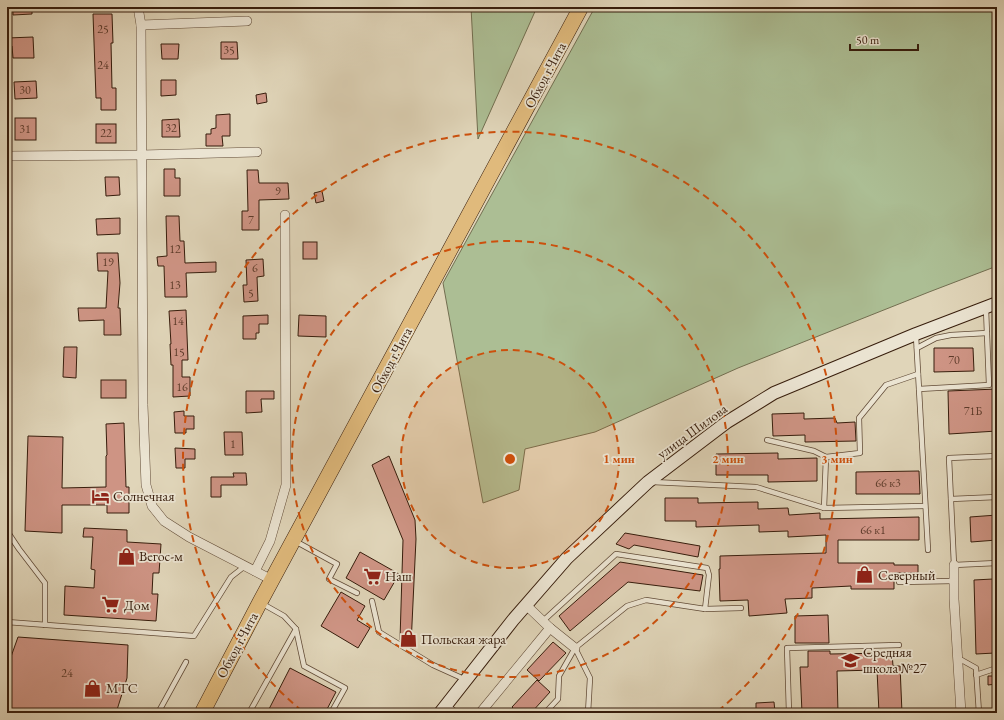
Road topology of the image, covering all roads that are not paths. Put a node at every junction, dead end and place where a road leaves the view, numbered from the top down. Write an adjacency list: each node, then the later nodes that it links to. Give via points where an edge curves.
1 (138, 7): 4 (street)
2 (581, 7): 27 (highway, Обход г.Чита)
3 (247, 21): 4 (street)
4 (141, 25): 6 (street)
5 (258, 152): 6 (street)
6 (141, 155): 7 (street); 31 (street, via 146,486 152,506 164,521)
7 (7, 156)
8 (285, 215): 32 (street, via 286,485 270,541)
9 (997, 303): 10 (main road, улица Шилова)
10 (985, 307): 11 (lane); 12 (main road, улица Шилова)
11 (987, 333): 13 (lane, via 936,338); 15 (lane, via 990,385)
12 (916, 334): 13 (lane); 19 (main road, улица Шилова, via 774,393 727,422)
13 (917, 348): 14 (lane)
14 (918, 374): 15 (lane); 18 (lane, via 886,385 859,418 860,452)
15 (919, 389): 23 (lane)
16 (767, 440): 18 (lane, via 814,451)
17 (997, 456): 22 (lane, via 949,458)
18 (826, 457): 24 (lane)
19 (648, 482): 24 (lane, via 756,488); 39 (main road, улица Шилова, via 567,558)
20 (9, 490): 25 (lane)
21 (997, 497): 22 (lane)
22 (951, 499): 30 (lane)
23 (925, 506): 24 (lane); 28 (lane)
24 (824, 508)
25 (7, 521)
26 (7, 531): 44 (lane, via 45,583)
27 (293, 540): 33 (highway, Обход г.Чита); 36 (lane, via 337,564 328,579)
28 (928, 550)
29 (997, 563): 30 (lane)
30 (954, 565): 34 (street)
31 (245, 566): 32 (street); 44 (lane, via 232,577 194,636)
32 (255, 571): 33 (street)
33 (272, 580): 38 (highway, Обход г.Чита)
34 (954, 581): 35 (lane); 48 (street)
35 (899, 582)
36 (357, 593)
37 (372, 600): 52 (lane, via 379,632 433,665)
38 (260, 602): 45 (lane, via 284,616); 55 (highway, Обход г.Чита)
39 (526, 605): 43 (street); 52 (main road, улица Шилова)
40 (741, 608): 41 (lane)
41 (705, 609): 43 (lane, via 709,575 707,568 616,554); 47 (lane, via 646,600 627,606)
42 (7, 622): 44 (lane)
43 (546, 624): 47 (street); 58 (street)
44 (45, 625)
45 (296, 629): 56 (lane); 57 (lane, via 304,666 345,688)
46 (899, 645): 61 (lane, via 787,648)
47 (575, 648): 59 (lane, via 560,676 558,699); 60 (lane, via 590,678)
48 (958, 658): 51 (lane, via 976,668); 62 (street)
49 (186, 662): 54 (lane)
50 (997, 668): 51 (lane)
51 (976, 675): 63 (lane)
52 (466, 680): 53 (main road, улица Шилова)
53 (447, 711)
54 (158, 713)
55 (202, 713)
56 (249, 713)
57 (331, 713)
58 (480, 713)
59 (545, 713)
60 (588, 713)
61 (789, 713)
62 (961, 713)
63 (978, 713)

